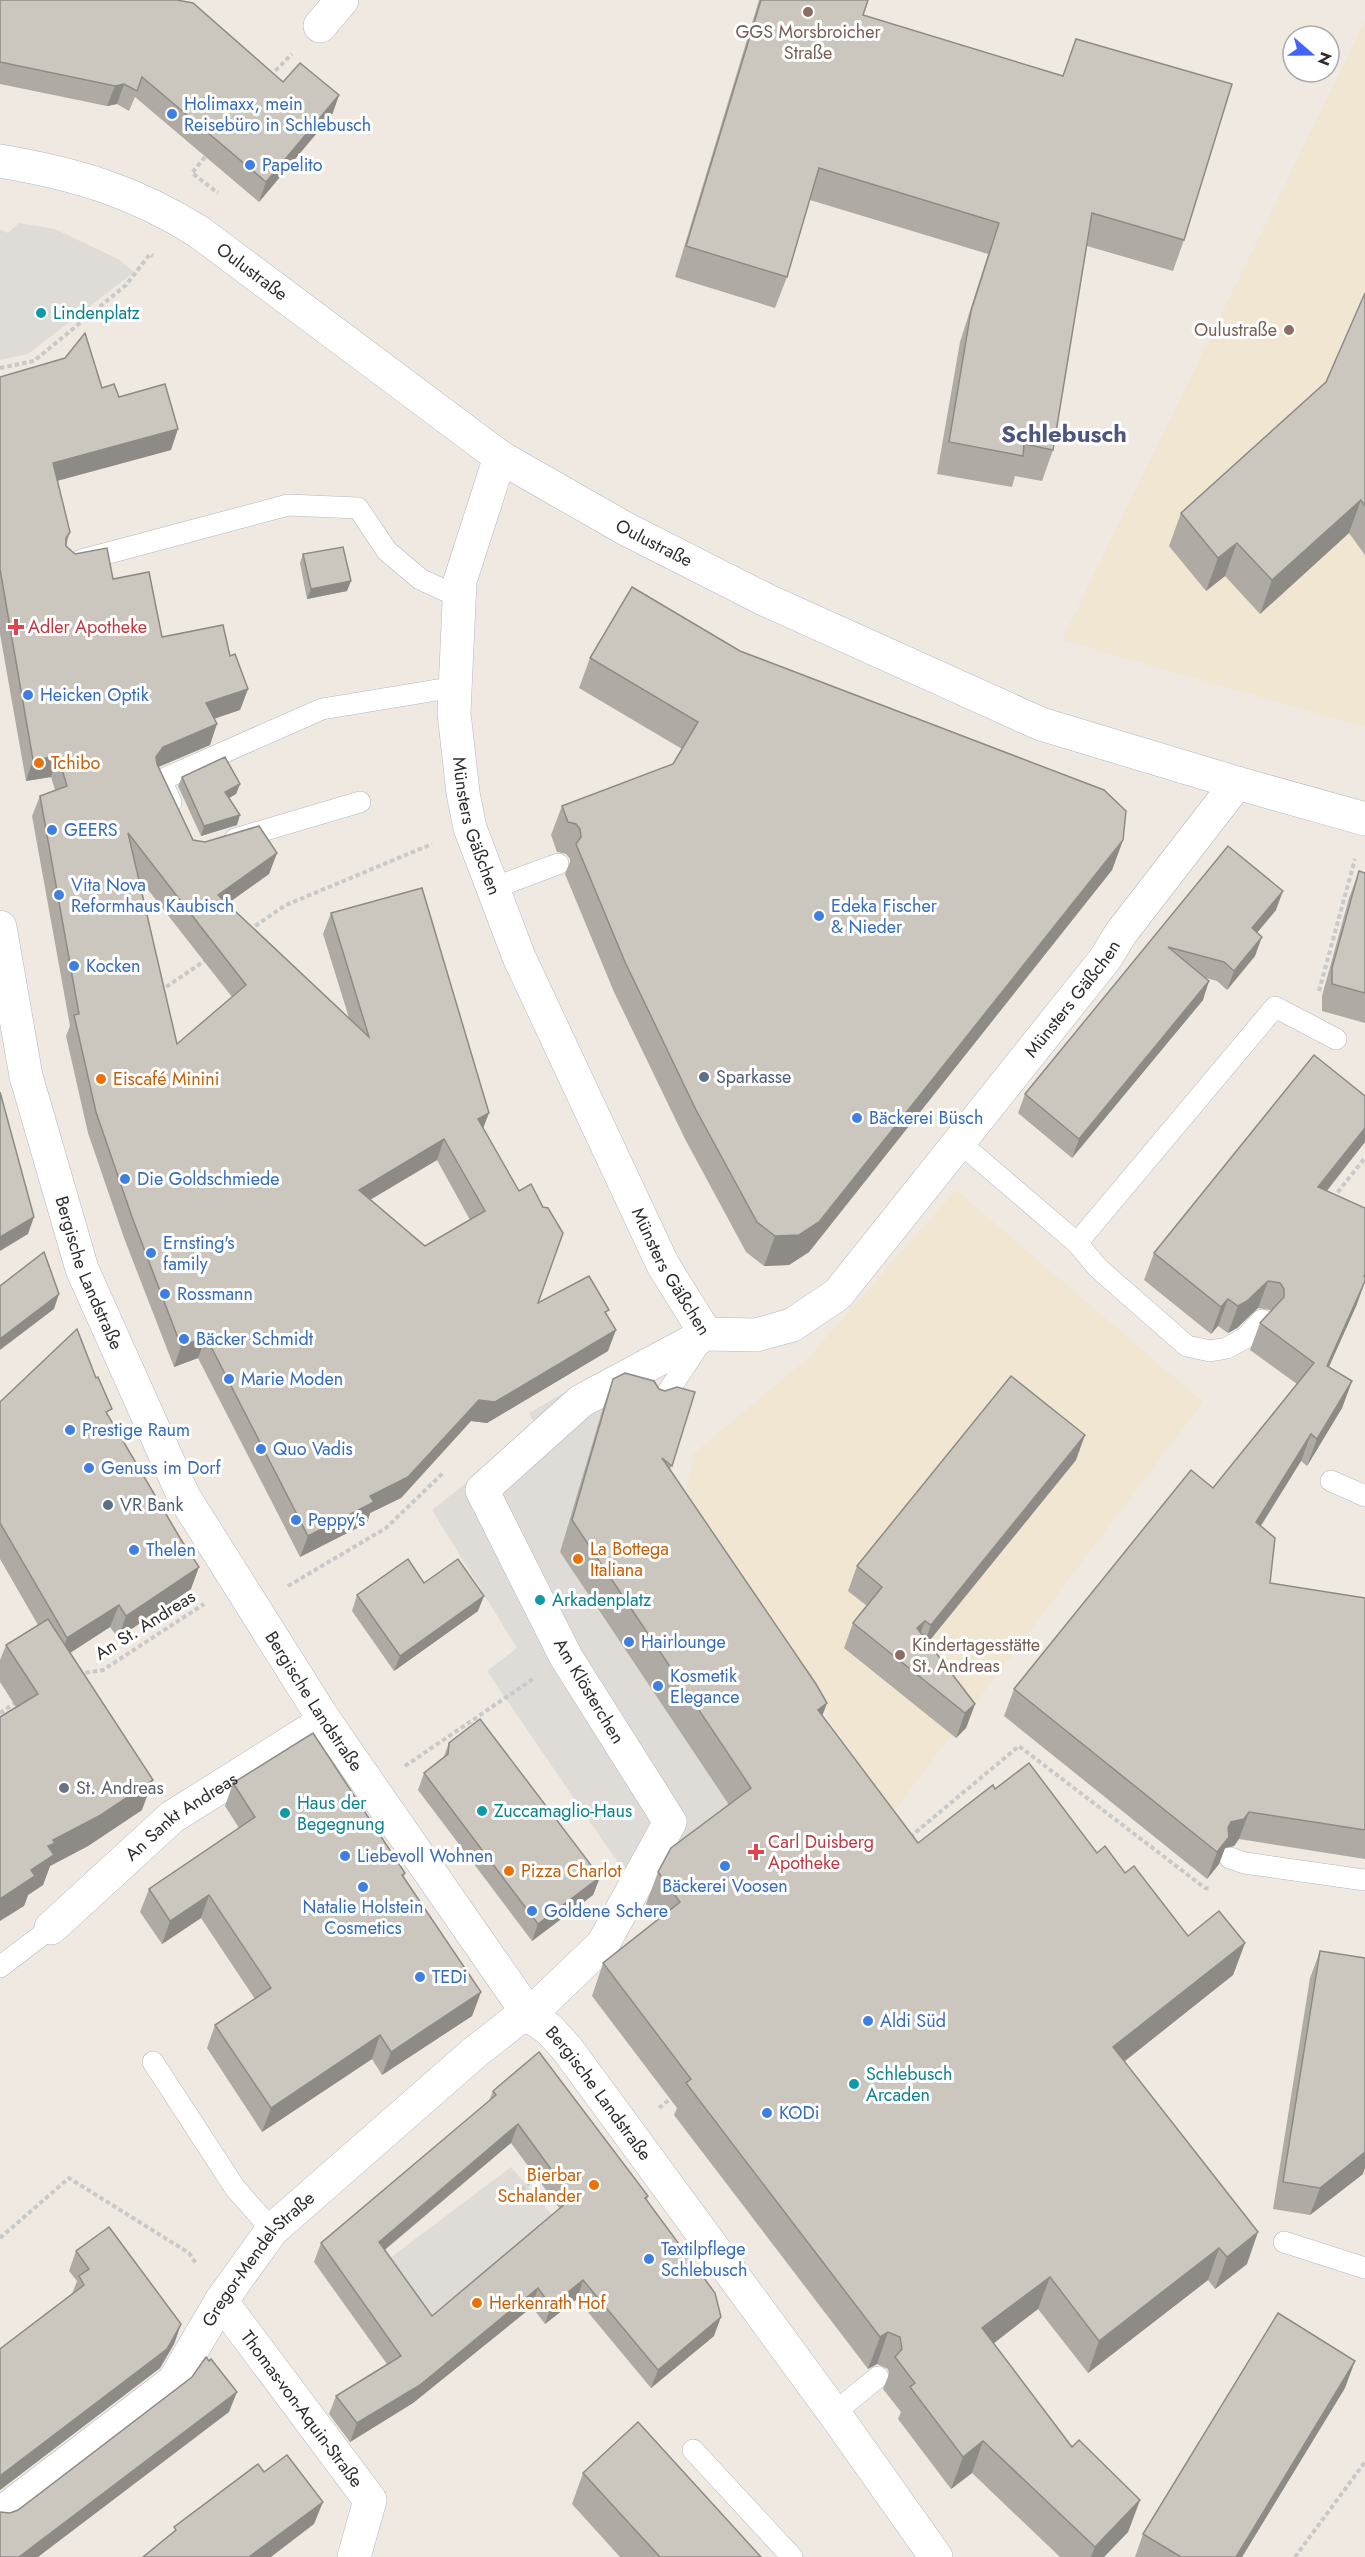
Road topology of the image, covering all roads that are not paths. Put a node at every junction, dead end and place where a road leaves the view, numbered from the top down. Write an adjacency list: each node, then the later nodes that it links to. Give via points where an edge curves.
1 (342, 0): 2 (street)
2 (320, 26)
3 (0, 161): 4 (street, Oulustraße, via 64,172 168,212)
4 (500, 457): 6 (street, Münsters Gäßchen, via 460,581); 8 (street, Oulustraße, via 626,529 766,600 1041,724)
5 (70, 563): 6 (lane, via 288,505 358,508 387,551 420,579)
6 (459, 597): 7 (street, Münsters Gäßchen)
7 (455, 687): 11 (lane, via 322,709 161,780); 14 (street, Münsters Gäßchen, via 463,794 470,828)
8 (1237, 783): 10 (street, Oulustraße); 17 (street, Münsters Gäßchen, via 1105,959)
9 (360, 802): 12 (lane)
10 (1365, 819)
11 (180, 820)
12 (216, 844)
13 (558, 864): 14 (lane)
14 (493, 888): 20 (street, Münsters Gäßchen, via 519,957 663,1265)
15 (0, 927): 24 (street, Bergische Landstraße, via 26,1076 82,1269 184,1497)
16 (1336, 1039): 18 (lane, via 1275,1007)
17 (958, 1142): 18 (lane); 20 (street, Münsters Gäßchen, via 838,1294 792,1326 756,1335)
18 (1077, 1243): 19 (lane, via 1098,1268 1187,1346 1210,1351 1227,1348 1245,1338)
19 (1262, 1320)
20 (706, 1334): 21 (lane); 29 (street, Am Klösterchen, via 581,1401 482,1490 566,1657 670,1822 603,1944)
21 (655, 1411)
22 (1331, 1481): 23 (lane)
23 (1365, 1496)
24 (325, 1721): 27 (street, An Sankt Andreas, via 171,1817); 29 (street, Bergische Landstraße)
25 (1230, 1858): 26 (lane)
26 (1365, 1880)
27 (51, 1928): 28 (lane)
28 (0, 1967)
29 (529, 2015): 31 (street, Gregor-Mendel-Straße, via 516,2020 474,2053); 36 (street, Bergische Landstraße, via 568,2050)
30 (153, 2062): 31 (lane, via 235,2188)
31 (272, 2230): 34 (street, Gregor-Mendel-Straße)
32 (1284, 2242): 33 (lane)
33 (1365, 2268)
34 (221, 2301): 38 (street, Gregor-Mendel-Straße, via 174,2381); 39 (street, Thomas-von-Aquin-Straße, via 370,2500)
35 (878, 2378): 36 (lane)
36 (834, 2413): 41 (street, Bergische Landstraße)
37 (693, 2450): 40 (lane)
38 (0, 2514)
39 (354, 2557)
40 (792, 2557)
41 (936, 2557)

